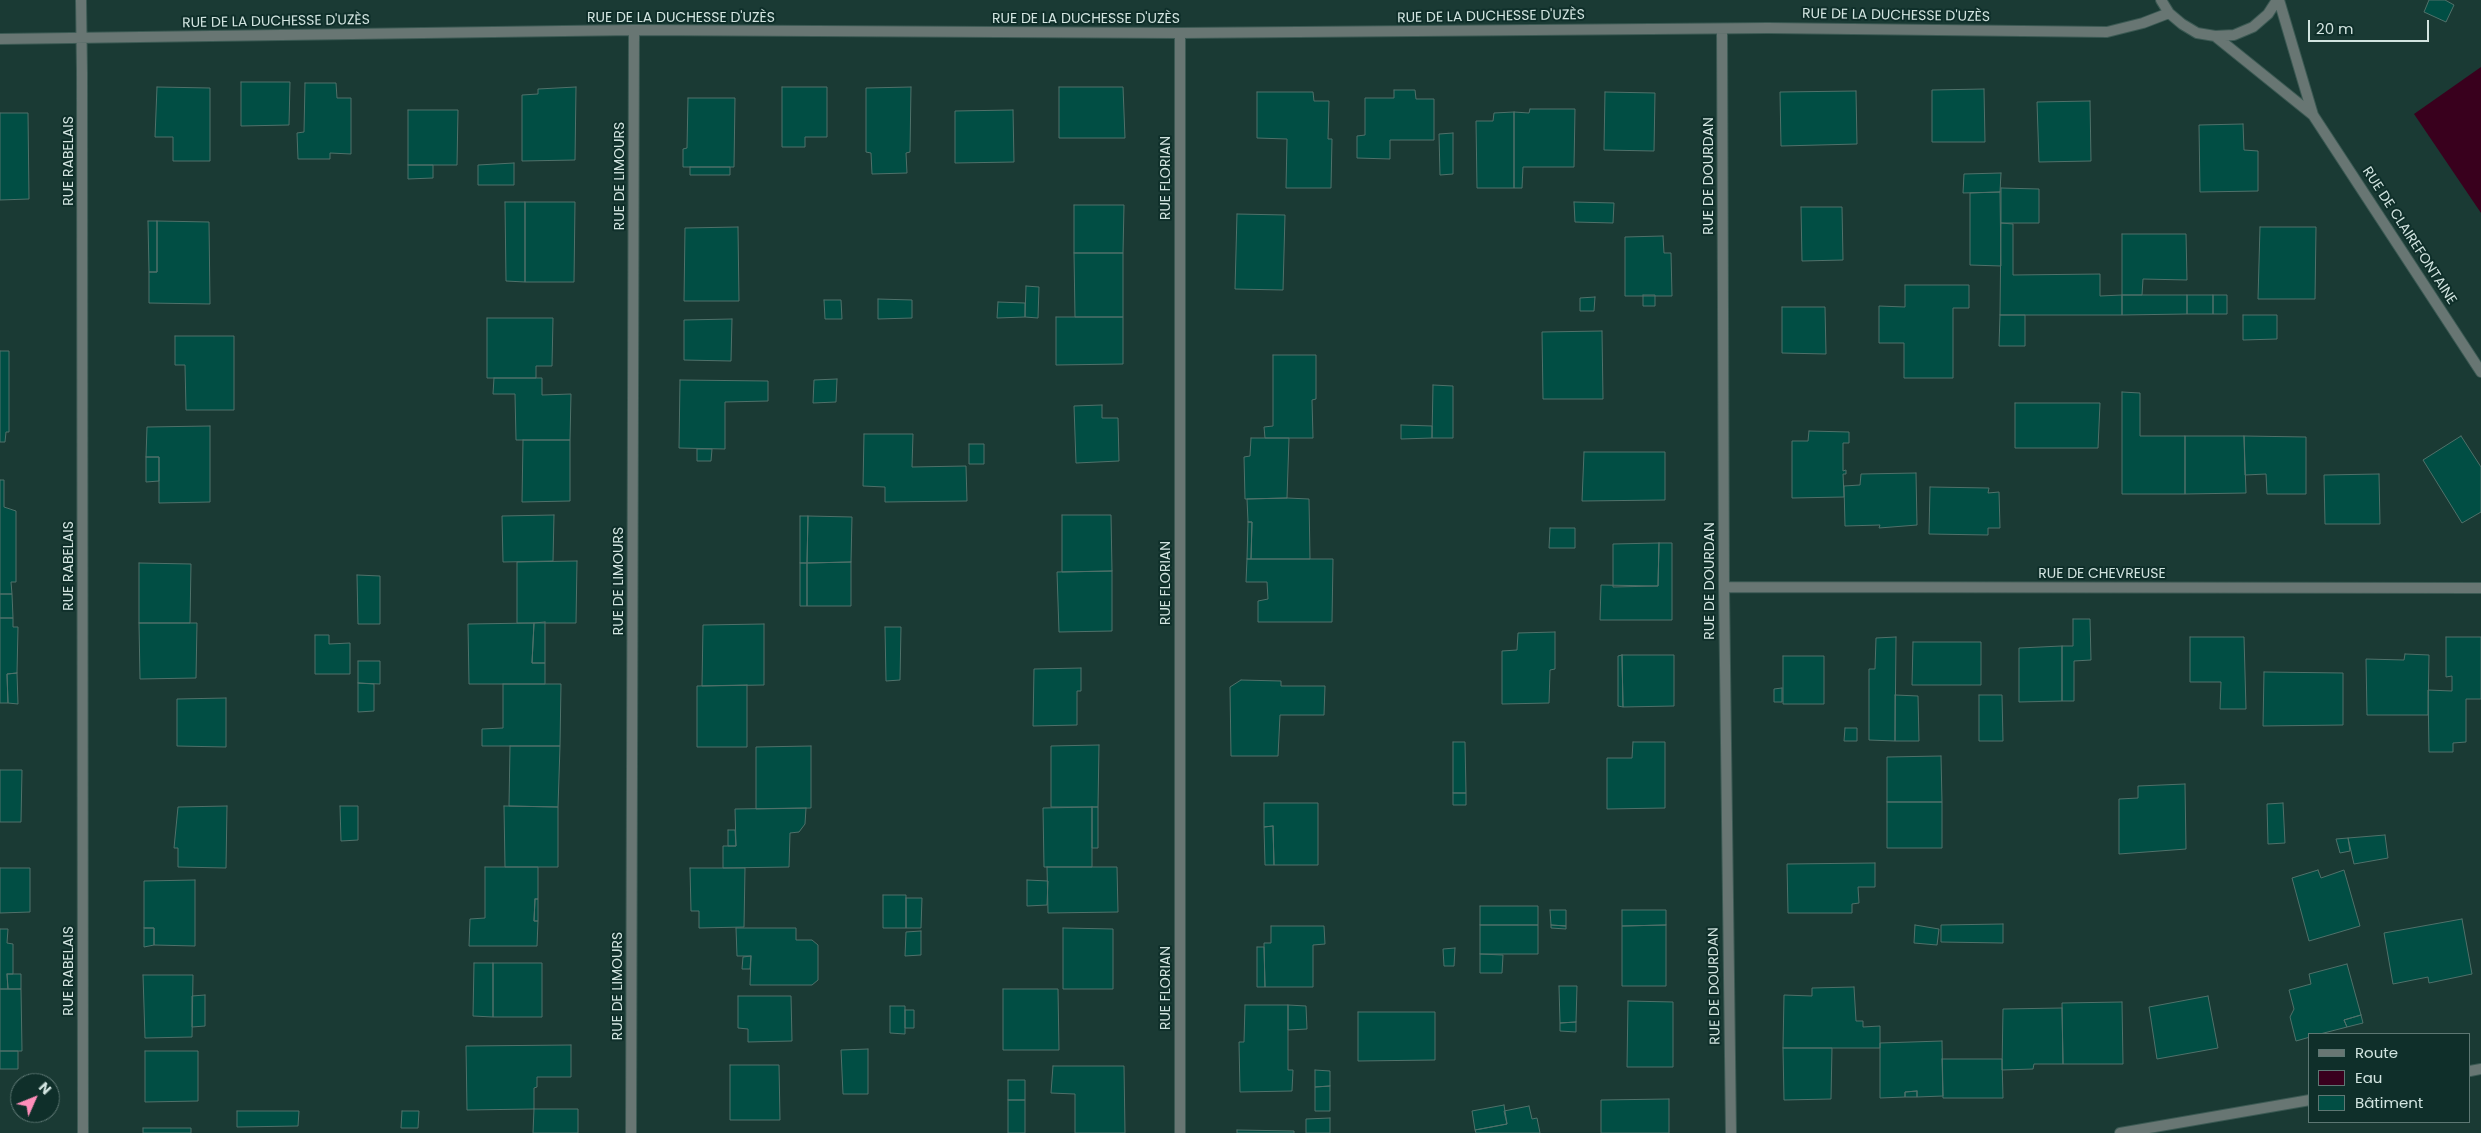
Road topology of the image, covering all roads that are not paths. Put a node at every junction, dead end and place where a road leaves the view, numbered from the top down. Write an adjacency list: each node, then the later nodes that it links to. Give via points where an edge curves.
1 (80, 0): 10 (street, RUE RABELAIS)
2 (2161, 0): 4 (street)
3 (2278, 0): 8 (street, via 2253,27 2234,35); 11 (street, RUE DE CLAIREFONTAINE)
4 (2169, 13): 5 (street, RUE DE LA DUCHESSE D'UZÈS, via 2106,32); 8 (street, via 2197,33)
5 (1722, 29): 7 (street, RUE DE LA DUCHESSE D'UZÈS); 13 (street, RUE DE DOURDAN)
6 (634, 30): 7 (street, RUE DE LA DUCHESSE D'UZÈS); 10 (street, RUE DE LA DUCHESSE D'UZÈS); 17 (street, RUE DE LIMOURS)
7 (1180, 34): 18 (street, RUE FLORIAN)
8 (2214, 36): 11 (street, RUE DE CLAIREFONTAINE)
9 (0, 39): 10 (street, RUE DE LA DUCHESSE D'UZÈS)
10 (81, 39): 16 (street, RUE RABELAIS)
11 (2313, 115): 12 (street, RUE DE CLAIREFONTAINE)
12 (2481, 372)
13 (1724, 587): 14 (street, RUE DE CHEVREUSE); 19 (street, RUE DE DOURDAN)
14 (2481, 588)
15 (2308, 1100): 20 (street)
16 (83, 1133)
17 (631, 1133)
18 (1180, 1133)
19 (1731, 1133)
20 (2120, 1133)

